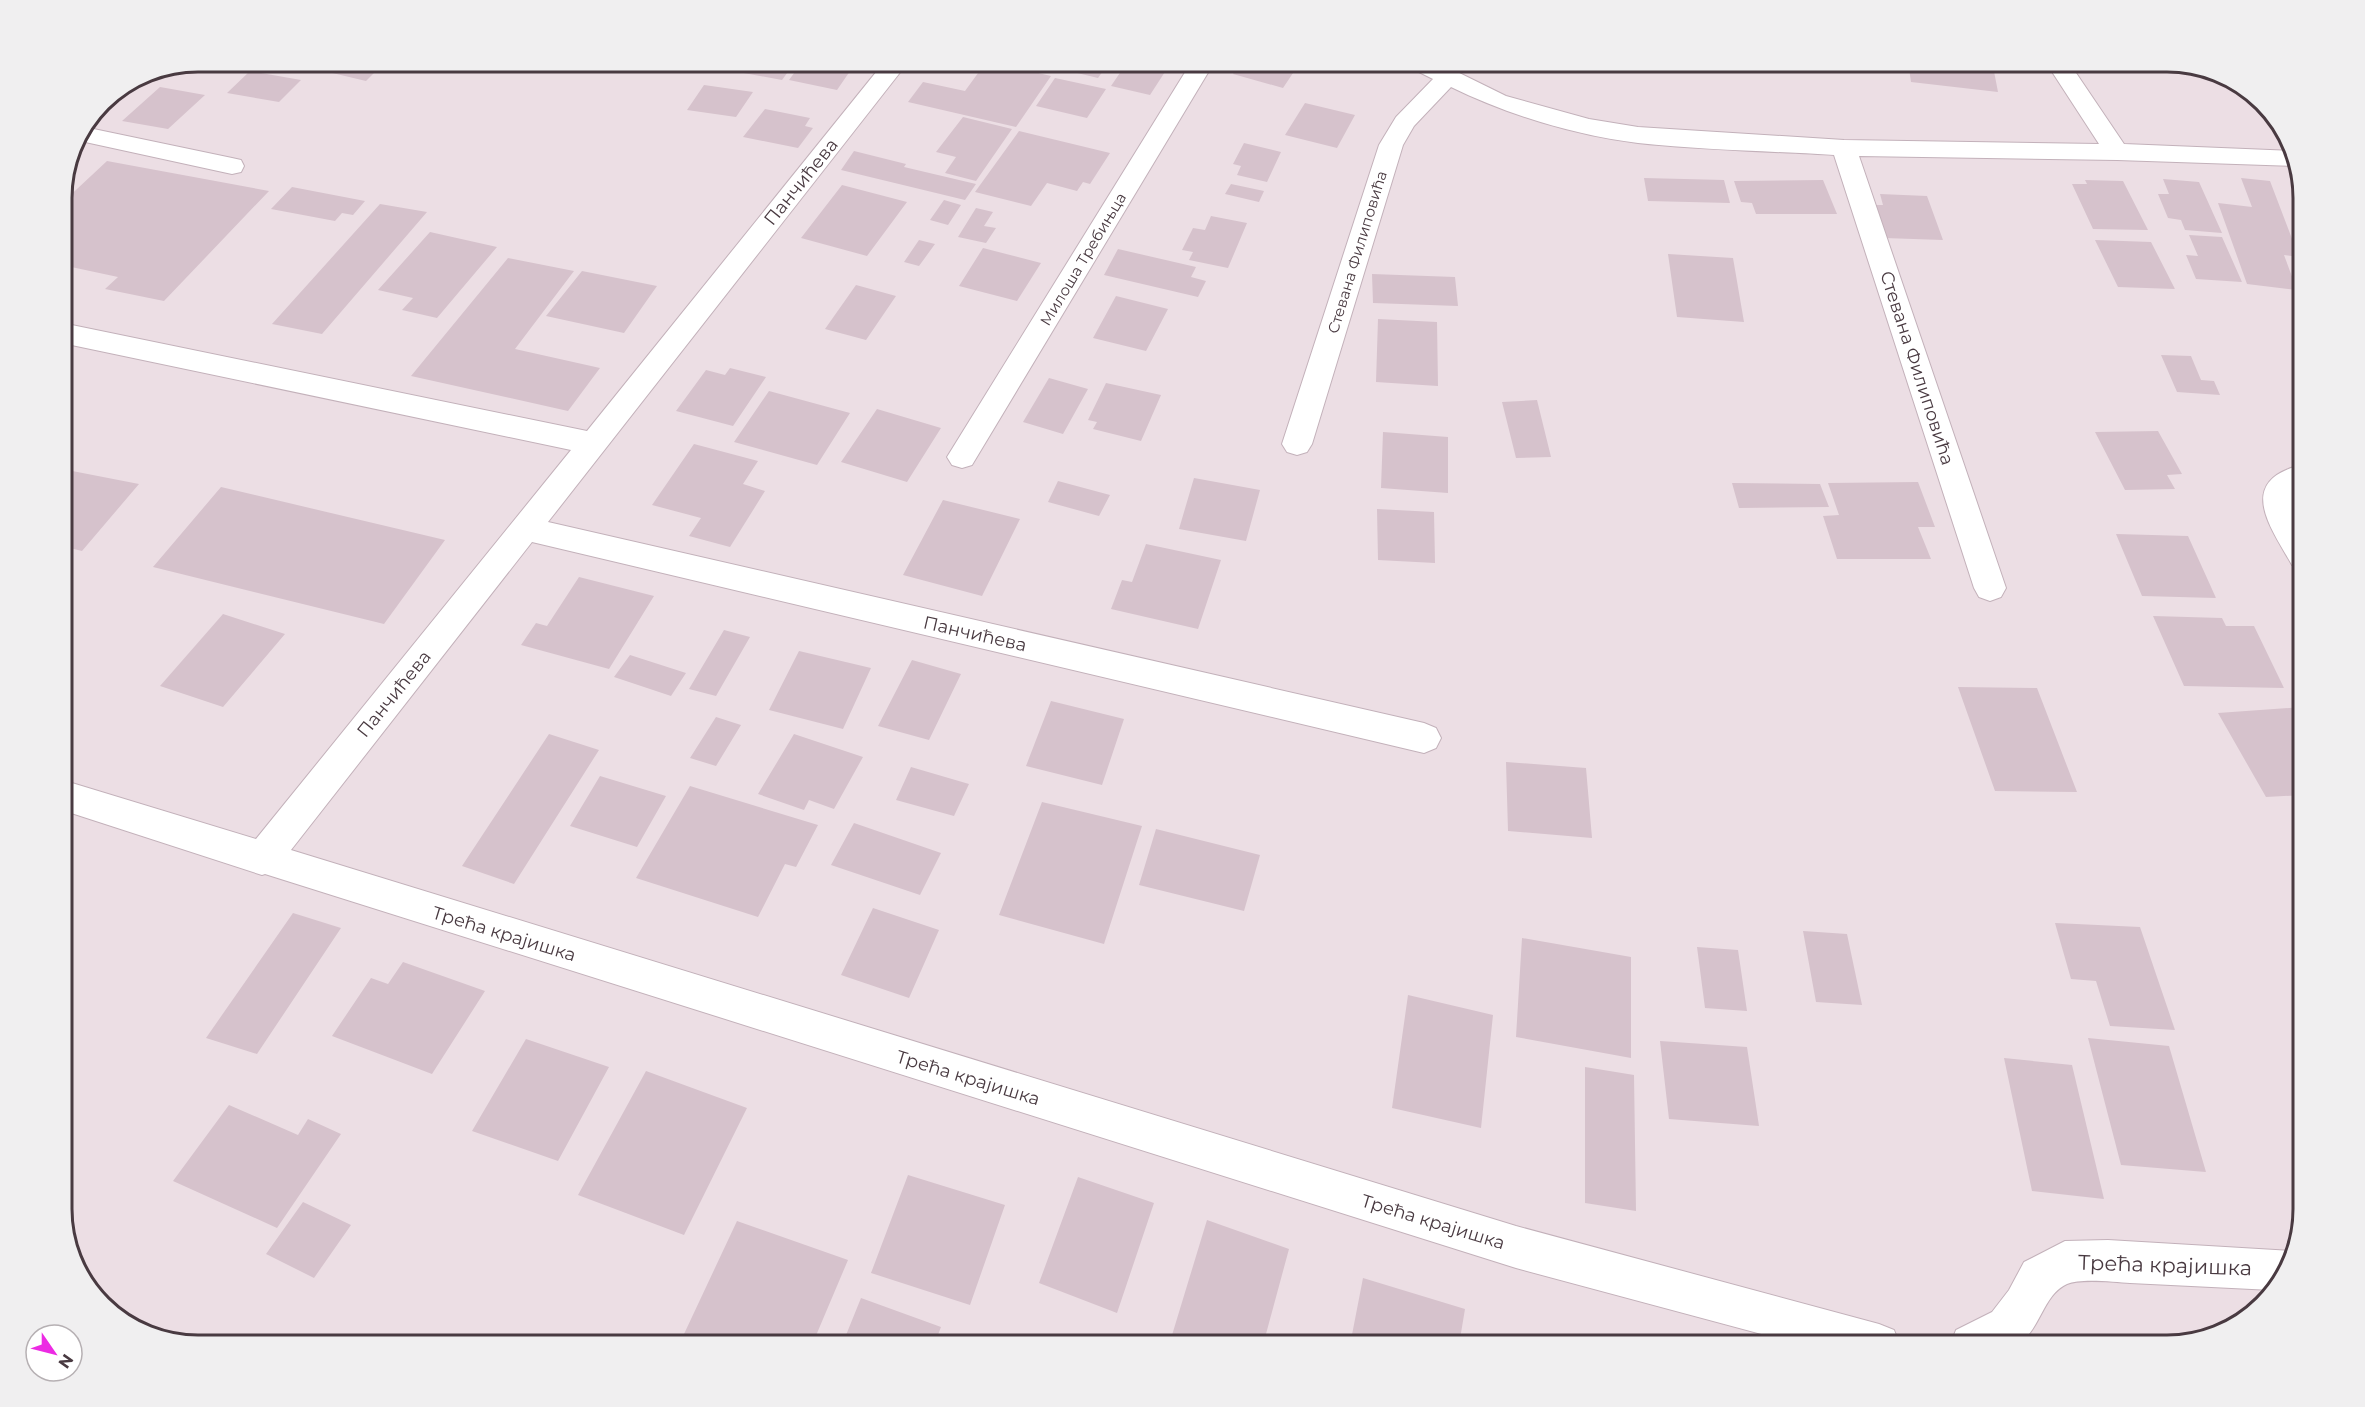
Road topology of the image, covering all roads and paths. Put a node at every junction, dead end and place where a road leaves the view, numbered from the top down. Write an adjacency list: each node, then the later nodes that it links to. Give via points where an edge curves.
1 (890, 72): 12 (street, Панчићева)
2 (1198, 72): 14 (street, Милоша Требињца)
3 (1435, 72): 5 (street)
4 (2063, 72): 8 (street)
5 (1447, 78): 7 (street, via 1535,113 1638,135); 13 (street, Стевана Филиповића, via 1405,122 1390,145)
6 (89, 136): 10 (street)
7 (1844, 148): 8 (street); 18 (street, Стевана Филиповића)
8 (2116, 152): 9 (street)
9 (2286, 159)
10 (232, 166)
11 (72, 335): 12 (street)
12 (592, 443): 16 (street, Панчићева)
13 (1297, 444)
14 (962, 457)
15 (2293, 479): 17 (street, via 2277,492 2281,516)
16 (526, 529): 19 (street, Панчићева); 21 (street, Панчићева)
17 (2293, 538)
18 (1990, 588)
19 (1424, 738)
20 (72, 798): 21 (street, Трећа крајишка)
21 (262, 859): 23 (street, Трећа крајишка, via 1516,1247)
22 (2277, 1270): 24 (street, Трећа крајишка, via 2066,1262 2039,1277 2007,1328)
23 (1839, 1335)
24 (1993, 1335)

